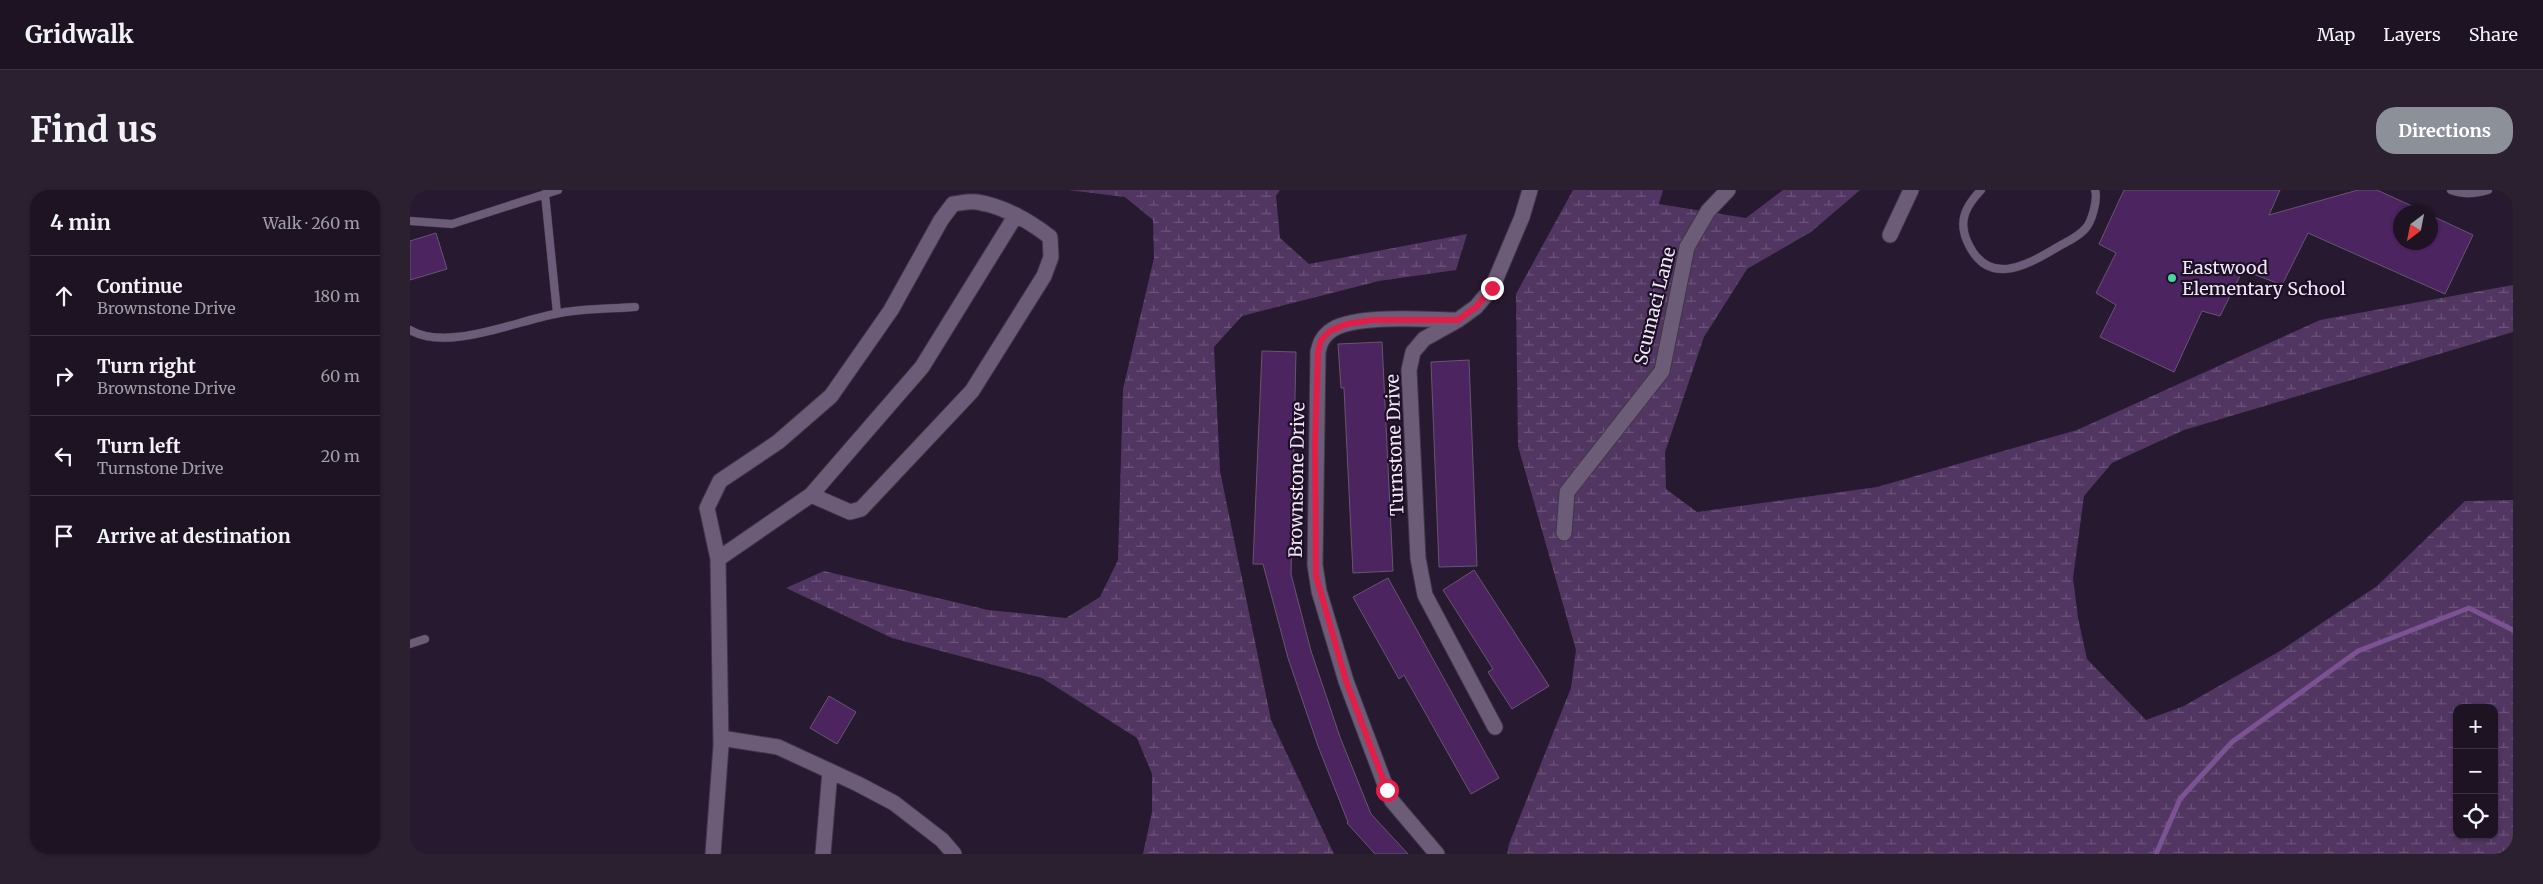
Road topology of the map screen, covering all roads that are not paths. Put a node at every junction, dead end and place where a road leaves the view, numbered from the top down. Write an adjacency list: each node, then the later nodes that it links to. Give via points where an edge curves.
1 (558, 190): 9 (lane)
2 (1530, 190): 15 (street, Turnstone Drive, via 1492,288 1476,307)
3 (1728, 190): 18 (street, Scumaci Lane, via 1708,211 1687,247 1662,371 1567,492)
4 (1911, 190): 12 (street)
5 (1981, 190): 6 (lane, via 1964,212 1964,233 1979,261 2006,270 2037,260 2086,228 2097,196)
6 (2095, 190)
7 (2451, 190): 8 (lane, via 2460,194)
8 (2488, 190)
9 (545, 194): 11 (lane, via 452,224); 14 (lane)
10 (1016, 215): 17 (street, via 922,367); 17 (street, via 1050,237 1051,257 1044,276 972,391 861,509 850,512); 19 (street, via 975,201 953,204 892,310 831,396 778,442 720,481 707,508)
11 (410, 221)
12 (1890, 235)
13 (635, 307): 14 (lane)
14 (556, 313): 16 (lane, via 460,338 417,334)
15 (1458, 320): 22 (street, Turnstone Drive, via 1424,338 1413,352 1411,361 1418,558 1424,595); 28 (street, Brownstone Drive, via 1372,320 1347,324 1330,331 1321,340 1318,352 1314,565 1319,591 1346,681 1389,796)
16 (410, 330)
17 (811, 495): 19 (street)
18 (1564, 532)
19 (718, 559): 23 (street)
20 (425, 639): 21 (lane)
21 (410, 644)
22 (1495, 727)
23 (721, 738): 24 (street, via 778,747); 25 (street)
24 (830, 771): 26 (street); 27 (street, via 894,803 942,840)
25 (713, 854)
26 (823, 854)
27 (954, 854)
28 (1437, 854)

